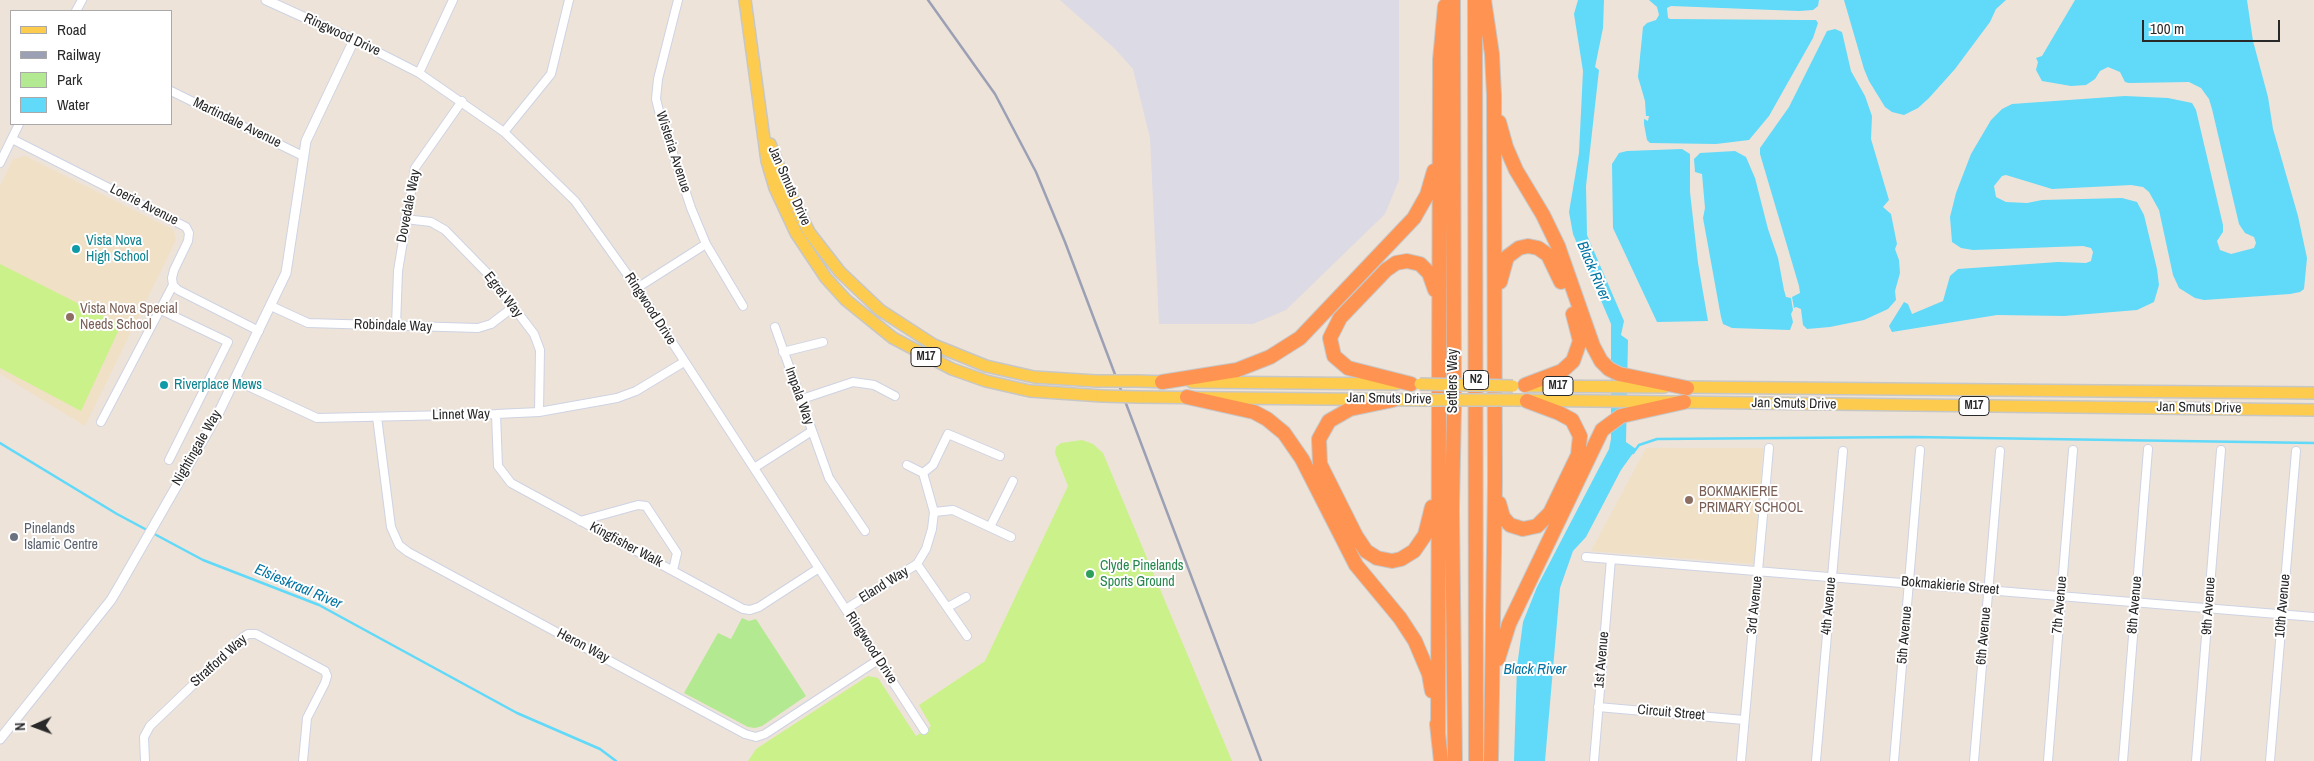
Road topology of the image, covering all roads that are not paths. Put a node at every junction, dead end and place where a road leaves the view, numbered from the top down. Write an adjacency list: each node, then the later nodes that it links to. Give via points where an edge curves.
1 (266, 0): 10 (street, Ringwood Drive)
2 (453, 0): 11 (street)
3 (569, 0): 17 (street, via 551,74)
4 (678, 0): 23 (street, Wisteria Avenue, via 656,99 678,172)
5 (745, 0): 15 (main road, Jan Smuts Drive / M17)
6 (1446, 0): 19 (highway, via 1440,60)
7 (1452, 0): 107 (highway, Settlers Way / N2)
8 (1475, 0): 108 (highway, Settlers Way / N2)
9 (1484, 0): 13 (highway)
10 (354, 40): 11 (street, Ringwood Drive); 20 (street, Nightingale Way, via 311,127)
11 (420, 73): 14 (street, Ringwood Drive)
12 (172, 91): 20 (street, Martindale Avenue)
13 (1494, 95): 31 (highway); 40 (highway, via 1506,148 1551,229 1601,361)
14 (462, 101): 17 (street, Ringwood Drive); 22 (street, Dovedale Way, via 415,168)
15 (762, 116): 39 (main road, Jan Smuts Drive / M17, bridge, via 787,188 809,232 840,272 880,310 934,344 986,366 1034,377); 46 (main road, Jan Smuts Drive / M17, bridge, via 774,188 808,254 826,278 871,322 919,354 980,379 1030,391)
16 (19, 125): 18 (street)
17 (504, 132): 25 (street, Ringwood Drive, via 575,201)
18 (12, 139): 21 (street); 24 (street, Loerie Avenue, via 186,227 188,240 174,270)
19 (1439, 144): 28 (highway); 39 (highway, via 1427,195 1414,218 1300,338 1238,370)
20 (303, 156): 26 (street, Nightingale Way, via 286,273)
21 (0, 163)
22 (405, 219): 29 (street, Egret Way, via 431,222 446,230 490,276); 32 (street, Dovedale Way, via 398,271)
23 (706, 244): 25 (street); 27 (street, Wisteria Avenue)
24 (174, 285): 30 (street); 34 (street)
25 (637, 288): 37 (street, Ringwood Drive)
26 (271, 306): 32 (street, Robindale Way, via 308,323); 34 (street, Nightingale Way)
27 (743, 306)
28 (1438, 306): 41 (highway, via 1425,268 1411,261 1400,262 1383,273 1340,318 1331,334 1332,352 1343,366); 64 (highway)
29 (512, 308): 32 (street, Robindale Way, via 491,324 478,328); 53 (street, Egret Way, via 534,334 540,350)
30 (161, 310): 56 (street); 68 (street, via 228,342)
31 (1495, 322): 42 (highway, via 1507,257 1523,246 1545,252 1557,270 1580,344 1575,358 1566,368); 73 (highway)
32 (396, 326)
33 (775, 327): 36 (street, Impala Way)
34 (259, 331): 38 (street, Nightingale Way)
35 (823, 342): 36 (street, Impala Way)
36 (782, 352): 47 (street, Impala Way)
37 (684, 362): 53 (street, Linnet Way, via 617,398); 70 (street, Ringwood Drive)
38 (235, 380): 55 (street, Linnet Way, via 317,418); 103 (street, Nightingale Way, via 111,600)
39 (1162, 382): 41 (main road, Jan Smuts Drive / M17)
40 (1633, 382): 42 (main road, Jan Smuts Drive / M17, via 1603,387); 43 (highway)
41 (1415, 384): 42 (main road, Jan Smuts Drive / M17, bridge)
42 (1519, 386)
43 (1687, 388): 44 (main road, Jan Smuts Drive / M17)
44 (2314, 394)
45 (895, 396): 47 (street, via 874,385 853,382)
46 (1187, 397): 48 (main road, Jan Smuts Drive / M17); 102 (highway, via 1254,412 1273,423 1291,442 1353,561 1404,622 1420,651 1429,674)
47 (802, 400): 57 (street, Impala Way)
48 (1393, 400): 49 (main road, Jan Smuts Drive / M17, bridge); 64 (highway, via 1335,416 1324,426 1319,439 1320,464 1356,536 1371,555 1384,560 1401,559 1420,544 1430,518)
49 (1527, 401): 51 (main road, Jan Smuts Drive / M17, via 1602,401); 73 (highway, via 1572,420 1580,436 1578,455 1550,513 1531,529 1517,528 1505,520)
50 (1684, 402): 51 (highway); 52 (main road, Jan Smuts Drive / M17)
51 (1632, 407): 98 (highway, via 1606,425 1589,453 1509,624)
52 (2314, 410)
53 (539, 412): 54 (street, Linnet Way)
54 (496, 414): 55 (street, Linnet Way); 75 (street, Kingfisher Walk, via 496,456 503,475 510,483)
55 (377, 417): 97 (street, Heron Way, via 390,527 399,545 745,734 756,737 765,734)
56 (101, 422)
57 (812, 431): 70 (street, Impala Way); 77 (street, via 829,478)
58 (1769, 448): 84 (street, 3rd Avenue)
59 (2148, 449): 90 (street, 8th Avenue)
60 (1843, 450): 85 (street, 4th Avenue)
61 (1920, 450): 86 (street, 5th Avenue)
62 (2073, 450): 88 (street, 7th Avenue)
63 (2221, 450): 92 (street, 9th Avenue)
64 (1438, 451): 102 (highway)
65 (2000, 451): 87 (street, 6th Avenue)
66 (2296, 451): 94 (street, 10th Avenue)
67 (1000, 456): 71 (street, via 948,434 933,465)
68 (169, 460)
69 (907, 465): 71 (street)
70 (754, 468): 82 (street, Ringwood Drive)
71 (923, 473): 74 (street, Eland Way)
72 (1013, 481): 76 (street)
73 (1495, 482): 98 (highway)
74 (934, 512): 76 (street, via 953,510); 81 (street, Eland Way, via 926,549)
75 (580, 520): 83 (street, Kingfisher Walk); 83 (street, Kingfisher Walk, via 638,505 646,506 677,553)
76 (990, 527): 78 (street)
77 (865, 531)
78 (1011, 537)
79 (1586, 557): 80 (street, Bokmakierie Street)
80 (1611, 559): 84 (street, Bokmakierie Street); 99 (street, 1st Avenue)
81 (917, 564): 91 (street); 93 (street, Eland Way)
82 (819, 568): 83 (street, Kingfisher Walk, via 750,610); 93 (street, Ringwood Drive)
83 (673, 570)
84 (1759, 571): 85 (street, Bokmakierie Street); 100 (street, 3rd Avenue)
85 (1831, 575): 86 (street, Bokmakierie Street); 112 (street, 4th Avenue)
86 (1909, 582): 87 (street, Bokmakierie Street); 113 (street, 5th Avenue)
87 (1988, 589): 88 (street, Bokmakierie Street); 114 (street, 6th Avenue)
88 (2061, 595): 90 (street, Bokmakierie Street); 115 (street, 7th Avenue)
89 (966, 597): 91 (street)
90 (2136, 601): 92 (street, Bokmakierie Street); 116 (street, 8th Avenue)
91 (948, 607): 96 (street)
92 (2210, 607): 94 (street, Bokmakierie Street); 117 (street, 9th Avenue)
93 (846, 609): 97 (street, Ringwood Drive)
94 (2283, 614): 95 (street, Bokmakierie Street); 118 (street, 10th Avenue)
95 (2314, 617)
96 (967, 636)
97 (878, 660): 101 (street, Ringwood Drive)
98 (1492, 689): 109 (highway)
99 (1598, 707): 100 (street, Circuit Street); 110 (street, 1st Avenue)
100 (1744, 720): 111 (street, 3rd Avenue)
101 (924, 730)
102 (1438, 732): 106 (highway)
103 (0, 739)
104 (145, 761): 105 (street, Stratford Way, via 144,737 150,726 248,634 256,634 325,671 325,683 307,718)
105 (303, 761)
106 (1441, 761)
107 (1455, 761)
108 (1476, 761)
109 (1491, 761)
110 (1594, 761)
111 (1741, 761)
112 (1816, 761)
113 (1894, 761)
114 (1974, 761)
115 (2048, 761)
116 (2123, 761)
117 (2196, 761)
118 (2270, 761)

